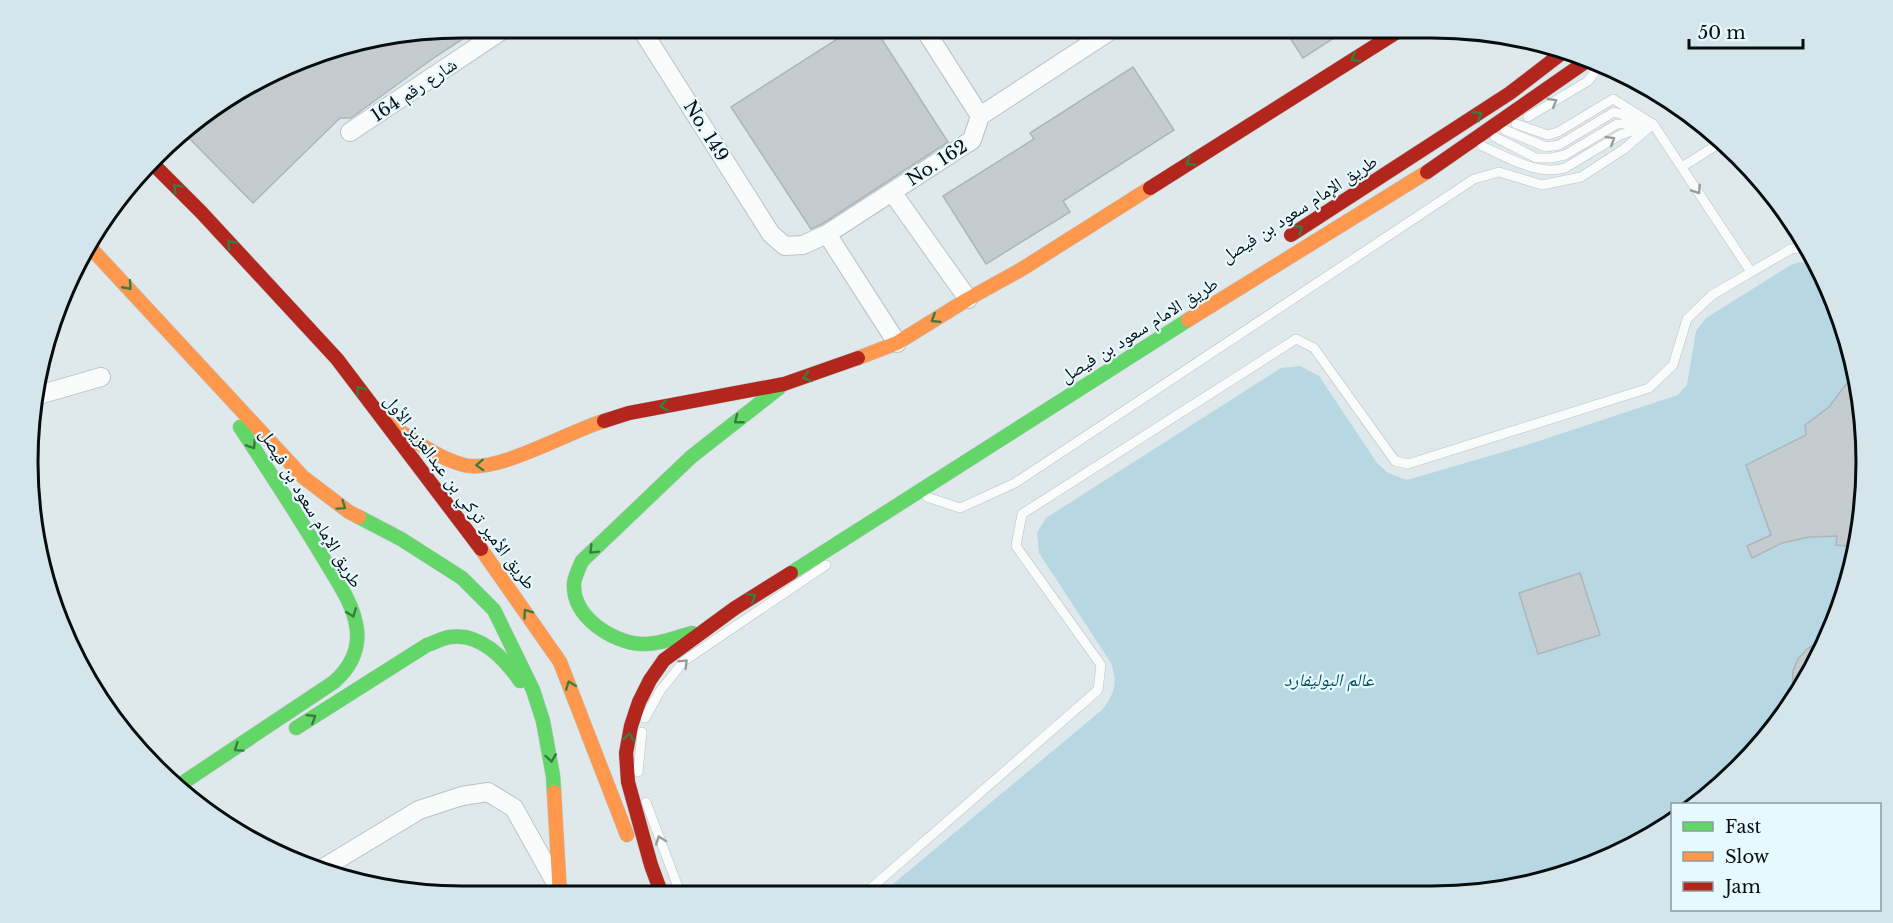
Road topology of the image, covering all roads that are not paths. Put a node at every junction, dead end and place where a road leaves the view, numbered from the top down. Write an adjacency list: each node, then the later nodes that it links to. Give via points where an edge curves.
1 (491, 38): 13 (street, شارع رقم 164)
2 (647, 38): 22 (street, No. 149)
3 (930, 38): 9 (street)
4 (1100, 38): 9 (street)
5 (1388, 38): 28 (main road, one-way to 28, via 1022,269)
6 (1557, 57): 24 (main road, طريق الإمام سعود بن فيصل, one-way to 6, via 1510,93)
7 (1581, 65): 20 (main road, طريق الامام سعود بن فيصل)
8 (1596, 71): 10 (lane, one-way to 8, via 1588,81)
9 (980, 116): 21 (street, No. 162, via 972,141)
10 (1516, 124): 11 (lane, via 1548,135 1613,99); 12 (lane)
11 (1653, 124): 12 (lane, via 1614,112 1559,145 1546,147); 14 (lane, via 1617,124 1565,155 1551,158 1536,158); 15 (lane, one-way to 11, via 1531,167 1555,171 1620,135); 17 (lane); 36 (lane, via 1581,177 1542,184 1499,172 1474,179 1016,483 960,508)
12 (1505, 130): 14 (lane)
13 (350, 132)
14 (1495, 137): 15 (lane)
15 (1482, 146): 19 (lane)
16 (1715, 146): 17 (lane)
17 (1682, 167): 27 (lane, one-way to 27)
18 (157, 168): 35 (main road, طريق الأمير تركي بن عبدالعزيز الأول, one-way to 18, via 329,351)
19 (1429, 179): 20 (lane); 36 (lane)
20 (1412, 180): 37 (main road, طريق الامام سعود بن فيصل)
21 (892, 192): 23 (street, No. 162); 28 (street)
22 (771, 234): 23 (street, No. 162, via 785,246 803,245)
23 (827, 234): 29 (street)
24 (1282, 240)
25 (1798, 249): 27 (lane)
26 (93, 251): 31 (main road, one-way to 31)
27 (1751, 272): 52 (lane, via 1712,295 1687,319 1673,365 1649,388 1408,464 1395,461 1314,348 1296,339 1022,514 1016,546 1101,665 1098,690)
28 (968, 299): 29 (main road, one-way to 29)
29 (897, 343): 32 (main road, one-way to 32)
30 (101, 377): 33 (street)
31 (211, 377): 41 (main road, one-way to 41, via 303,477 349,512 462,578 494,610 533,690); 44 (main road, طريق الإمام سعود بن فيصل, one-way to 44, via 337,581 353,612 357,647 346,673)
32 (784, 384): 35 (main road, one-way to 35, via 629,413 583,426 485,466 466,466 449,460); 40 (main road, one-way to 40, via 691,457 593,550 578,570 574,583 580,608 594,624 617,638 654,643)
33 (43, 394)
34 (1004, 421): 37 (main road, via 941,466)
35 (387, 423): 49 (main road, طريق الأمير تركي بن عبدالعزيز الأول, one-way to 35, via 560,662)
36 (927, 497): 38 (lane)
37 (905, 500): 40 (main road, طريق الامام سعود بن فيصل, one-way to 37)
38 (878, 530)
39 (830, 562): 43 (lane, one-way to 39, via 643,723 660,691 684,661)
40 (704, 630): 50 (main road, one-way to 40, via 628,782 626,753 631,726 650,680 664,660)
41 (543, 721): 42 (main road, one-way to 41, via 427,645 464,637 495,653 518,678); 48 (main road, one-way to 48, via 553,776)
42 (287, 733)
43 (638, 780)
44 (184, 782)
45 (642, 790): 51 (lane, one-way to 45)
46 (329, 864): 47 (street, via 419,810 488,792 514,808)
47 (556, 886)
48 (559, 886)
49 (650, 886)
50 (659, 886)
51 (678, 886)
52 (872, 886)

